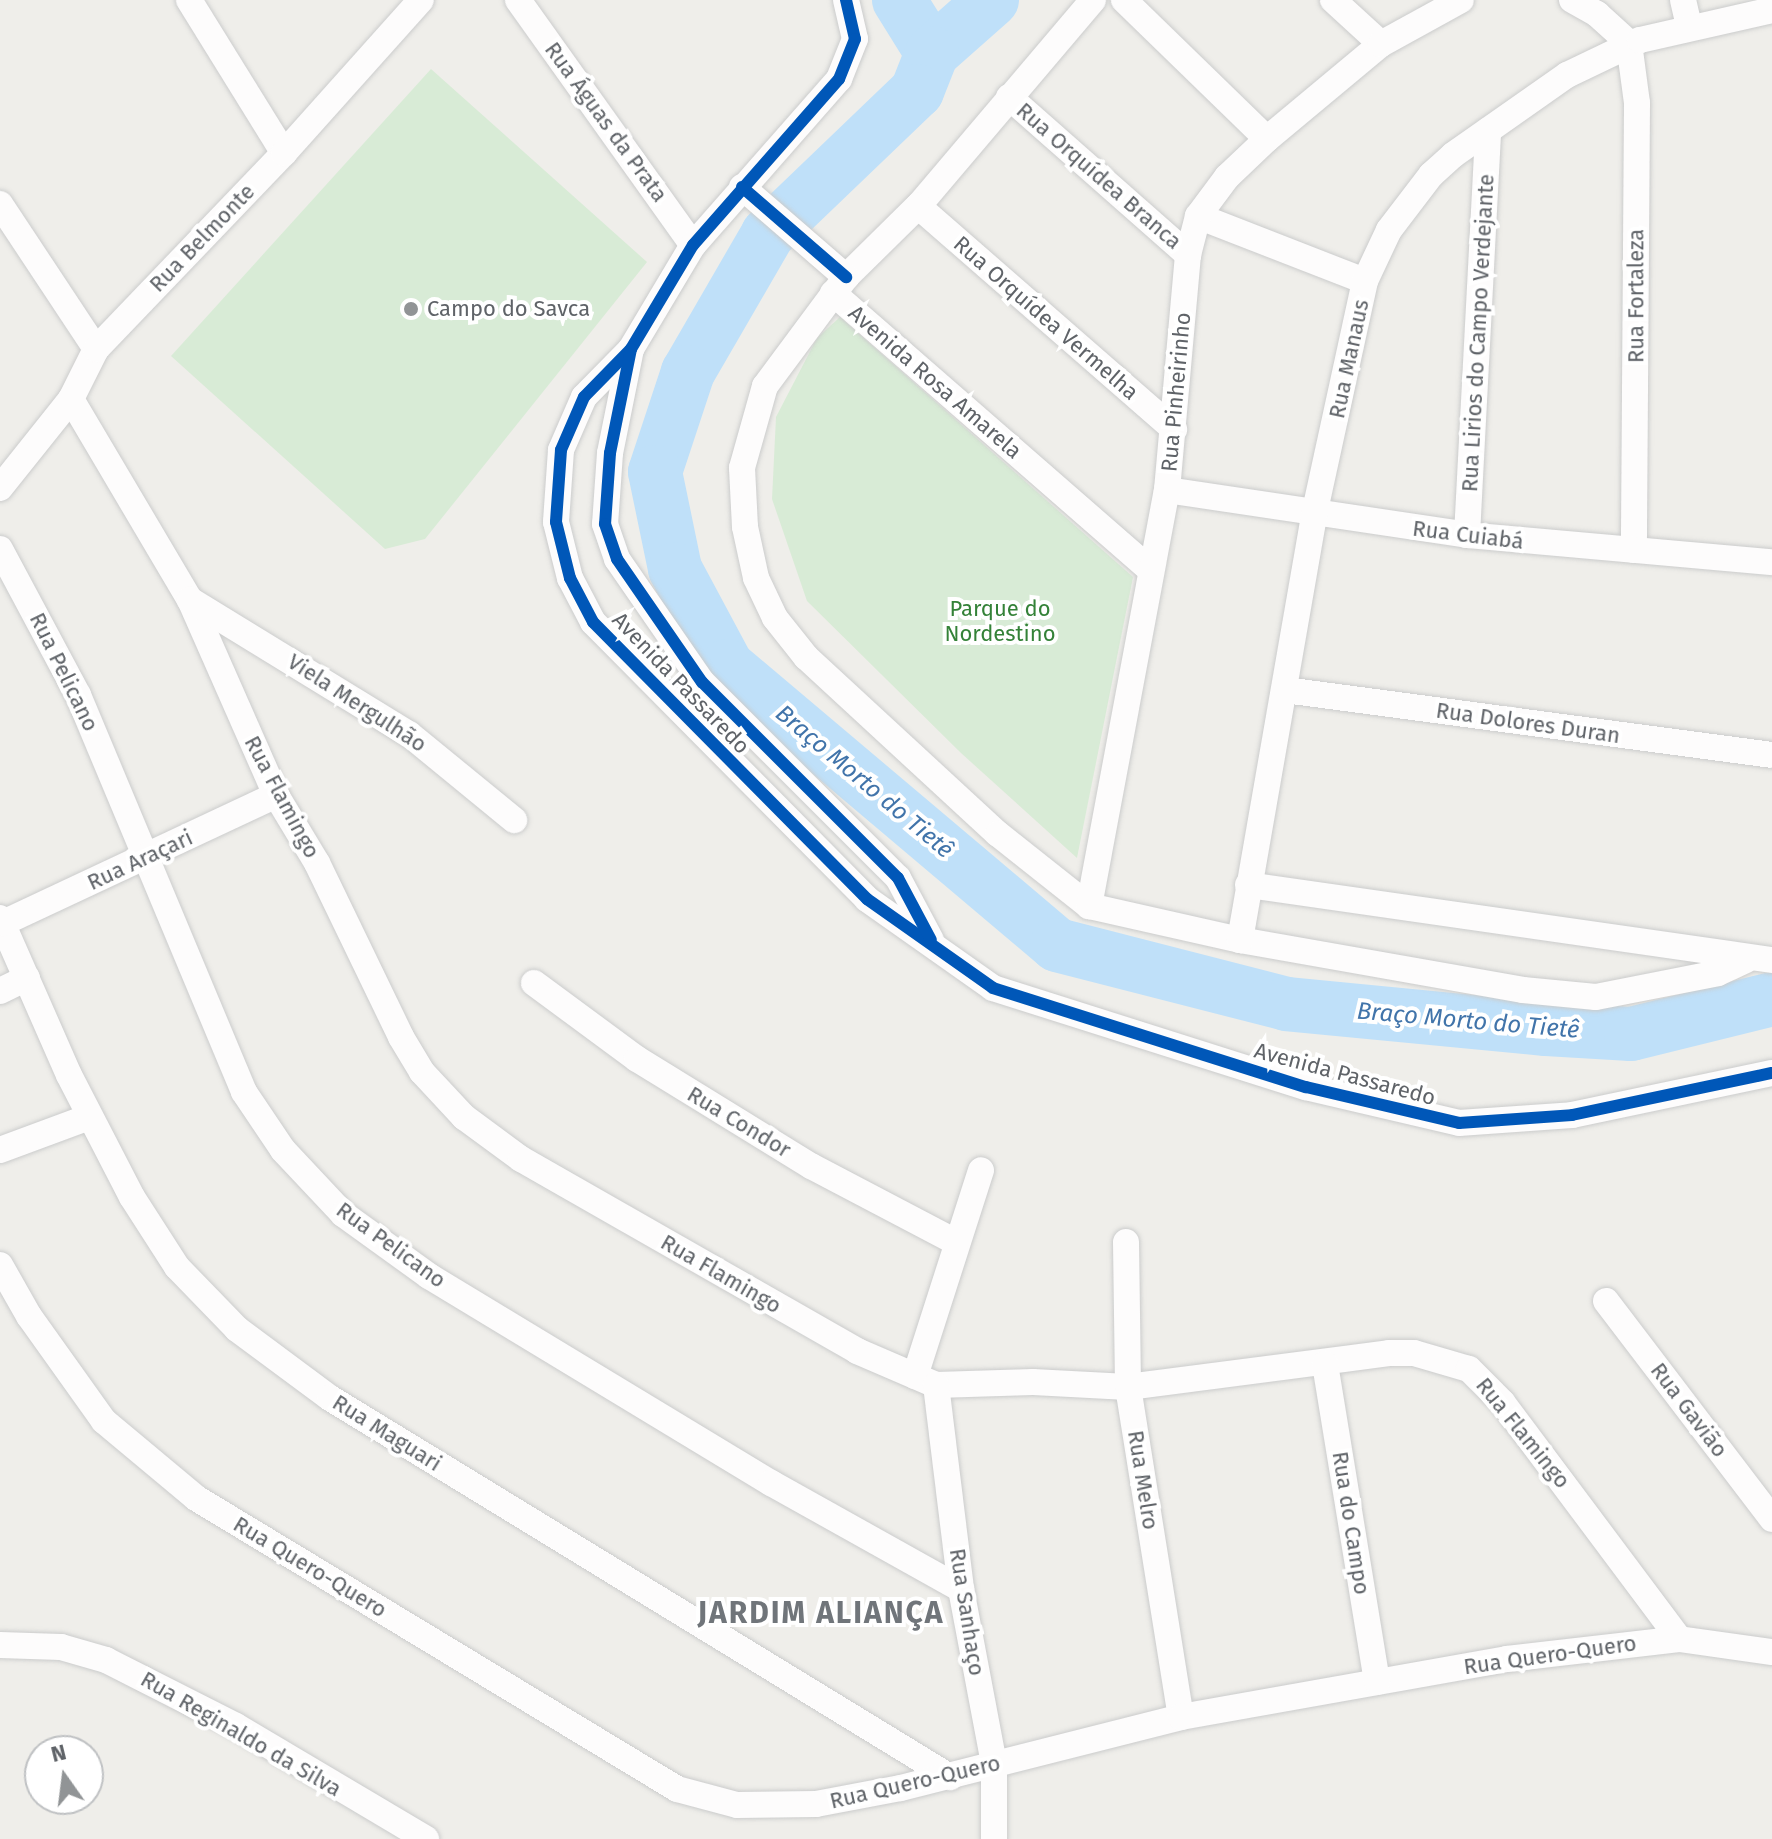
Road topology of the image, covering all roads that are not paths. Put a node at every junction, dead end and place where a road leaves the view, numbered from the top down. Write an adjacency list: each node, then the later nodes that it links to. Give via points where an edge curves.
1 (189, 0): 18 (street)
2 (421, 0): 18 (street, Rua Belmonte)
3 (518, 0): 23 (street, Rua Águas da Prata)
4 (846, 0): 19 (street, Avenida Passaredo, via 855,39 839,79)
5 (1093, 0): 15 (street, Avenida Rosa Amarela)
6 (1124, 0): 17 (street)
7 (1333, 0): 14 (street)
8 (1461, 0): 14 (street, Rua Pinheirinho)
9 (1572, 0): 13 (street)
10 (1683, 0): 12 (street)
11 (1772, 10): 12 (street, Rua Manaus)
12 (1689, 27): 13 (street, Rua Manaus)
13 (1629, 43): 16 (street, Rua Manaus, via 1567,75); 36 (street, Rua Fortaleza, via 1637,103)
14 (1381, 44): 17 (street, Rua Pinheirinho)
15 (1009, 97): 21 (street, Avenida Rosa Amarela); 24 (street, Rua Orquídea Branca)
16 (1488, 131): 25 (street, Rua Manaus, via 1453,155 1411,197); 34 (street, Rua Lirios do Campo Verdejante)
17 (1267, 139): 22 (street, Rua Pinheirinho, via 1227,177)
18 (284, 153): 27 (street, Rua Belmonte)
19 (742, 187): 23 (street, Avenida Passaredo); 26 (street)
20 (0, 204): 27 (street)
21 (918, 206): 26 (street, Avenida Rosa Amarela); 30 (street, Rua Orquídea Vermelha)
22 (1198, 216): 24 (street, Rua Pinheirinho); 25 (street)
23 (693, 245): 28 (street, Avenida Passaredo)
24 (1188, 255): 30 (street, Rua Pinheirinho)
25 (1365, 281): 33 (street, Rua Manaus)
26 (840, 285): 38 (street, Avenida Rosa Amarela); 46 (street, via 765,386 742,468 745,527 756,578 775,618 806,657 998,834)
27 (96, 349): 29 (street, Rua Belmonte)
28 (631, 349): 48 (street, Avenida Passaredo, via 610,453 605,524 617,559 702,682 898,878); 48 (street, Avenida Passaredo, via 584,397 561,450 556,522 570,578 593,622 688,721 867,899)
29 (71, 399): 31 (street, Rua Belmonte); 39 (street, Rua Flamingo)
30 (1174, 429): 32 (street, Rua Pinheirinho)
31 (0, 488)
32 (1167, 490): 33 (street, Rua Cuiabá); 38 (street, Rua Pinheirinho)
33 (1314, 515): 34 (street, Rua Cuiabá); 40 (street, Rua Manaus)
34 (1467, 535): 36 (street, Rua Cuiabá)
35 (0, 549): 44 (street, Rua Pelicano, via 78,695)
36 (1634, 550): 37 (street, Rua Cuiabá)
37 (1772, 562)
38 (1151, 570): 46 (street, Rua Pinheirinho)
39 (190, 600): 42 (street, Rua Flamingo); 43 (street, Viela Mergulhão, via 409,734)
40 (1285, 690): 41 (street, Rua Dolores Duran); 45 (street, Rua Manaus)
41 (1772, 755)
42 (276, 795): 44 (street, Rua Araçari); 63 (street, Rua Flamingo, via 317,863 401,1037 422,1072 464,1117 521,1159 857,1351)
43 (514, 820)
44 (145, 858): 47 (street, Rua Araçari); 66 (street, Rua Pelicano, via 244,1092 283,1150 343,1214 429,1276 771,1483)
45 (1248, 885): 49 (street, Rua Manaus); 50 (street)
46 (1089, 906): 49 (street)
47 (1, 921): 51 (street, Rua Maguari)
48 (931, 940): 54 (street, Avenida Passaredo, via 993,988 1417,1117 1485,1123 1572,1115)
49 (1240, 940): 50 (street, via 1523,990 1596,997)
50 (1759, 960)
51 (27, 978): 53 (street); 55 (street, Rua Maguari)
52 (534, 983): 58 (street, Rua Condor, via 637,1059 811,1166)
53 (0, 991)
54 (1772, 1073)
55 (89, 1117): 56 (street); 73 (street, Rua Maguari, via 177,1267 237,1329 330,1398)
56 (0, 1150)
57 (981, 1170): 58 (street, Rua Sanhaço)
58 (956, 1242): 63 (street, Rua Sanhaço)
59 (1126, 1242): 64 (street, Rua Melro)
60 (0, 1265): 73 (street, Rua Quero-Quero, via 29,1316 104,1421 196,1498 677,1789 737,1805 816,1804)
61 (1606, 1301): 65 (street, Rua Gavião)
62 (1325, 1364): 64 (street, Rua Flamingo); 67 (street, Rua Flamingo, via 1414,1353 1469,1369 1510,1413); 70 (street, Rua do Campo)
63 (925, 1381): 64 (street, Rua Flamingo); 66 (street, Rua Sanhaço)
64 (1128, 1387): 71 (street, Rua Melro)
65 (1772, 1519)
66 (961, 1589): 72 (street, Rua Sanhaço)
67 (1679, 1639): 69 (street, Rua Quero-Quero); 70 (street, Rua Quero-Quero, via 1507,1659)
68 (0, 1645): 74 (street, Rua Reginaldo da Silva, via 61,1647 106,1660 236,1726)
69 (1772, 1652)
70 (1377, 1682): 71 (street, Rua Quero-Quero)
71 (1181, 1717): 72 (street, Rua Quero-Quero)
72 (994, 1764): 73 (street, Rua Quero-Quero); 75 (street, Rua Sanhaço)
73 (950, 1777)
74 (426, 1839)
75 (994, 1839)

